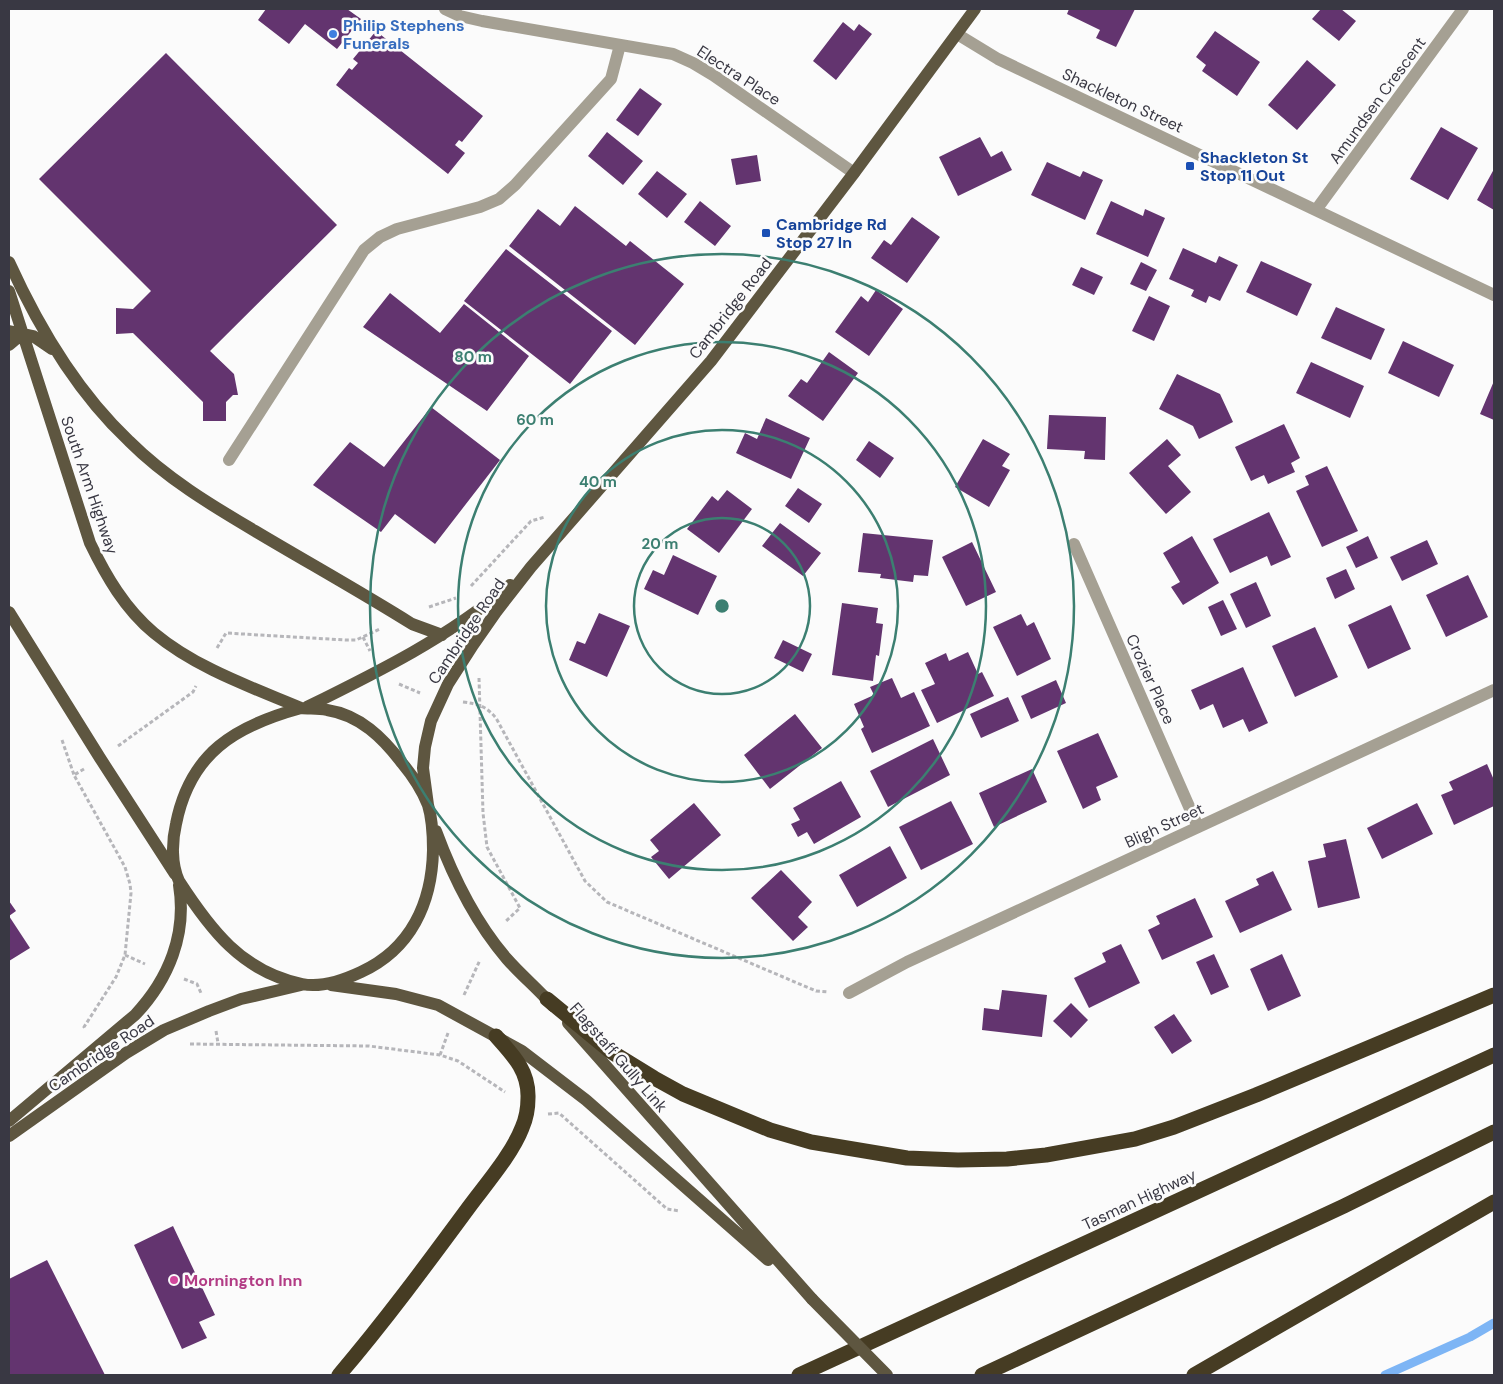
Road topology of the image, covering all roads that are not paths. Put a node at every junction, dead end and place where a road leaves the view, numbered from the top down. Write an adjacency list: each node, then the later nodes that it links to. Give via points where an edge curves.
1 (445, 9): 5 (street, Electra Place, via 482,21)
2 (975, 9): 4 (main road, Cambridge Road)
3 (1463, 9): 7 (street, Amundsen Crescent)
4 (957, 34): 6 (main road, Cambridge Road); 7 (street, Shackleton Street, via 998,60)
5 (620, 45): 6 (street, Electra Place, via 673,54 693,63); 15 (street, via 612,79 515,185 499,198 480,207 397,229 364,250)
6 (854, 173): 17 (main road, Cambridge Road, via 711,361)
7 (1316, 210): 10 (street, Shackleton Street)
8 (9, 262): 14 (main road, via 32,310)
9 (9, 291): 12 (main road, South Arm Highway)
10 (1494, 295)
11 (9, 331): 12 (main road)
12 (22, 334): 13 (main road); 14 (main road, via 43,341); 21 (main road, South Arm Highway, via 90,544 121,598 153,632 174,648)
13 (9, 345)
14 (64, 362): 19 (main road, via 128,440 164,472 223,512 403,618)
15 (229, 460)
16 (1074, 544): 23 (street, Crozier Place)
17 (531, 567): 19 (main road, Cambridge Road); 22 (main road, Cambridge Road, via 496,612 440,698 425,747 424,784)
18 (9, 612): 24 (main road)
19 (442, 635): 21 (main road, Cambridge Road)
20 (1494, 690): 23 (street, Bligh Street)
21 (302, 709): 22 (main road, via 345,714 371,730 408,770); 24 (main road, Cambridge Road, via 279,714 238,731 201,764 179,809 174,841)
22 (429, 811): 26 (main road, via 433,841 431,880 414,927 385,958 370,968); 29 (main road, Flagstaff Gully Link, via 463,892 490,937)
23 (1198, 827): 27 (street, Bligh Street, via 907,962)
24 (178, 878): 25 (main road, via 199,913 229,946 260,968); 32 (main road, Cambridge Road, via 181,927 175,950 166,972 145,1004)
25 (304, 984): 26 (main road); 34 (main road, Cambridge Road, via 241,999 164,1030)
26 (324, 984): 30 (main road, Flagstaff Gully Link, via 419,999 455,1013)
27 (848, 993)
28 (1494, 995): 29 (highway, via 1174,1127 1087,1149 1007,1159 958,1160 907,1158 868,1152 811,1142 770,1130 683,1094 654,1078 610,1050)
29 (547, 999): 36 (main road, Flagstaff Gully Link)
30 (496, 1036): 36 (main road, Flagstaff Gully Link, via 522,1051 586,1100); 37 (highway, via 521,1065 528,1088 528,1106 522,1129 491,1177 391,1312)
31 (1494, 1056): 38 (highway, Tasman Highway)
32 (9, 1121)
33 (1494, 1132): 40 (highway, via 1344,1206)
34 (9, 1136)
35 (1494, 1202): 41 (highway)
36 (812, 1300): 39 (main road, Flagstaff Gully Link, bridge)
37 (339, 1375)
38 (799, 1375)
39 (887, 1375)
40 (982, 1375)
41 (1194, 1375)

